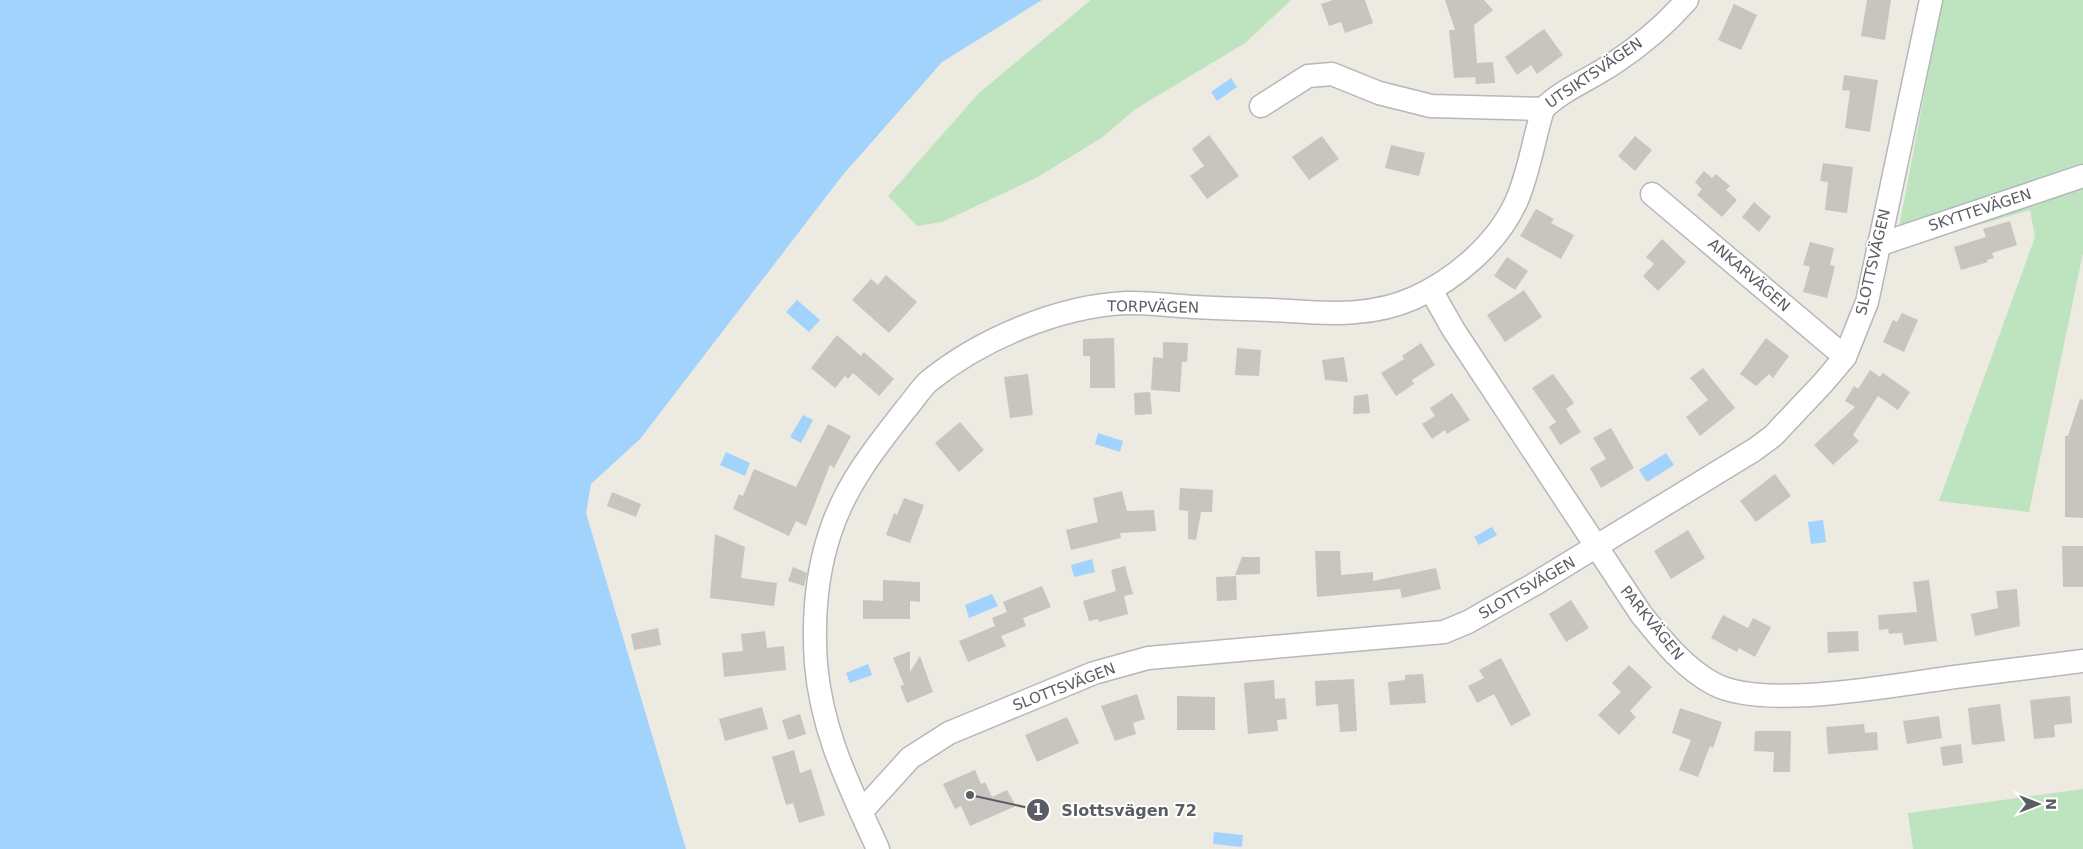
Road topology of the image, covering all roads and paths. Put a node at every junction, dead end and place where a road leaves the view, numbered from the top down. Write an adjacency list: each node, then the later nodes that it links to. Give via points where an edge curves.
1 (1687, 0): 4 (street, UTSIKTSVÄGEN, via 1673,16 1615,63 1554,98)
2 (1931, 0): 7 (street, SLOTTSVÄGEN)
3 (1261, 106): 4 (street, UTSIKTSVÄGEN, via 1308,76 1332,74 1379,93 1431,106)
4 (1543, 109): 8 (street, TORPVÄGEN, via 1518,198 1499,231 1467,264)
5 (2083, 176): 7 (street, SKYTTEVÄGEN)
6 (1652, 194): 9 (street, ANKARVÄGEN)
7 (1878, 245): 9 (street, SLOTTSVÄGEN, via 1867,302)
8 (1432, 290): 10 (street, PARKVÄGEN, via 1453,329); 12 (street, TORPVÄGEN, via 1392,307 1366,312 1308,313 1126,303 1081,308 1023,327 967,354 927,383 868,457 849,490 830,532 819,580 815,619 816,666 827,726 839,765)
9 (1845, 357): 10 (street, SLOTTSVÄGEN, via 1773,436)
10 (1596, 548): 11 (street, PARKVÄGEN, via 1666,645 1693,671 1728,689 1765,694 1832,692); 12 (street, SLOTTSVÄGEN, via 1468,622 1444,632 1148,658 1094,673 949,733 910,758)
11 (2083, 661)
12 (861, 812): 13 (street)
13 (878, 849)

